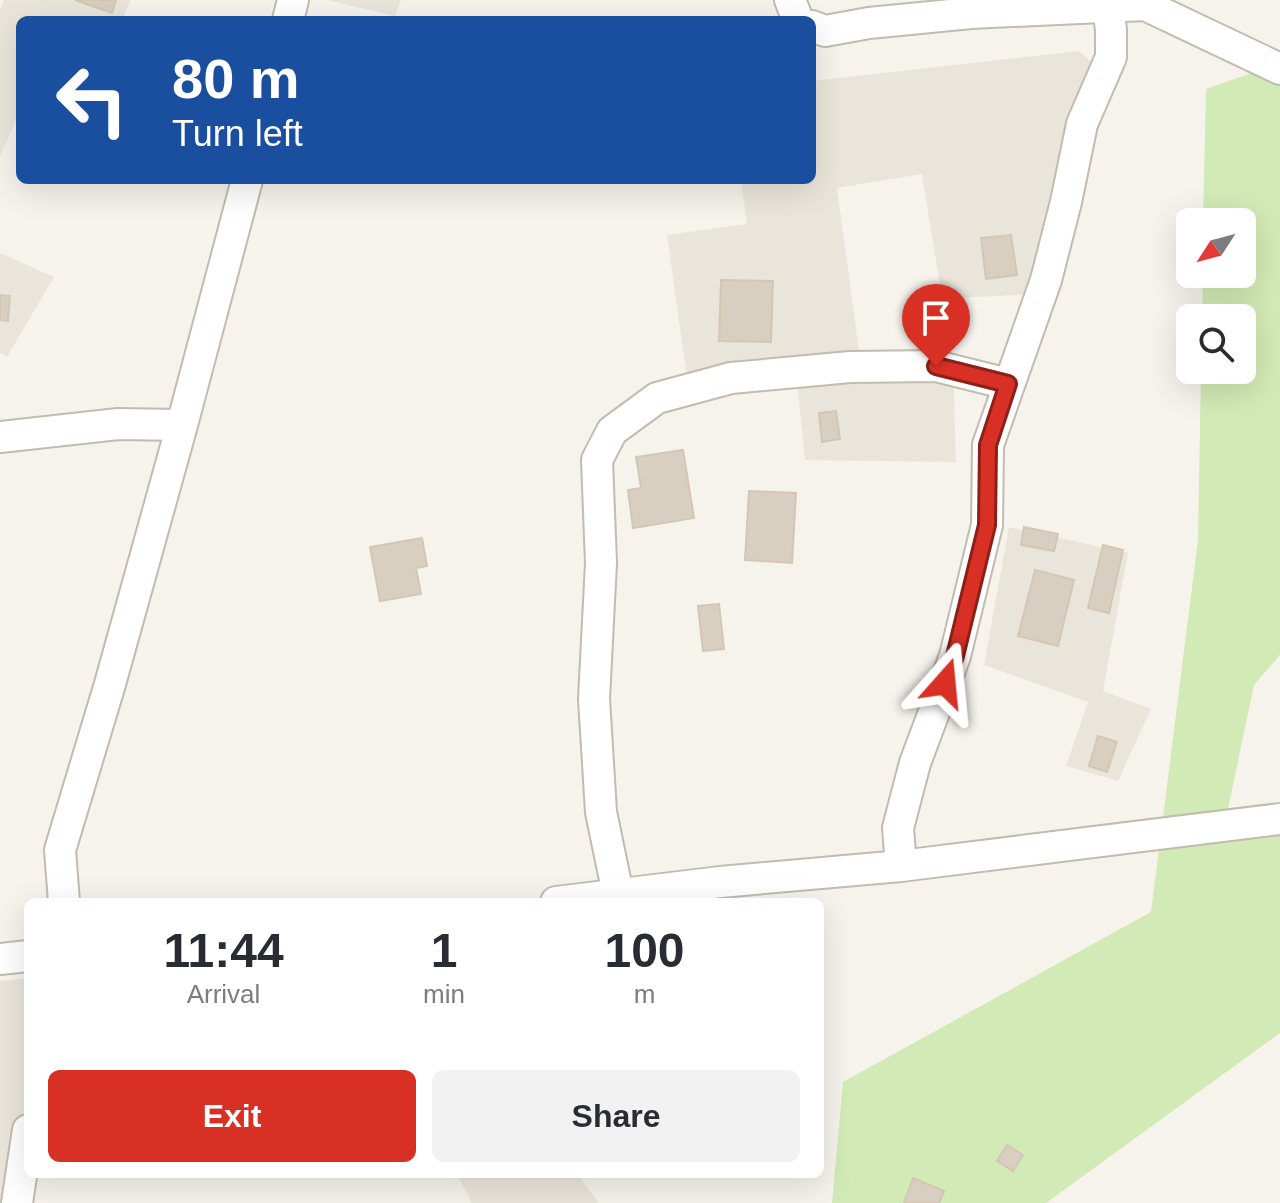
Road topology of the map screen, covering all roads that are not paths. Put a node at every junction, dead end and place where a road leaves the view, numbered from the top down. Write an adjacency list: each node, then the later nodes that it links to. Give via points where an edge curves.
1 (1045, 5): 2 (street); 3 (street, via 825,31)
2 (1108, 7): 4 (street, via 1145,5); 6 (street, via 1111,57 1082,124 1046,280)
3 (816, 28)
4 (1280, 69)
5 (246, 184): 7 (street)
6 (1008, 384): 10 (street, via 988,445 987,525 958,642 898,828); 11 (street, via 936,366 850,367 731,378 657,398 612,431 597,460 601,563 594,699 601,812)
7 (182, 425): 8 (street, via 118,424); 12 (street, via 60,850)
8 (0, 437)
9 (1280, 819): 10 (street)
10 (901, 866): 11 (street)
11 (618, 894): 13 (street)
12 (64, 898)
13 (587, 898)
14 (24, 956): 15 (street)
15 (0, 959)
16 (24, 1157): 17 (street)
17 (17, 1203)

